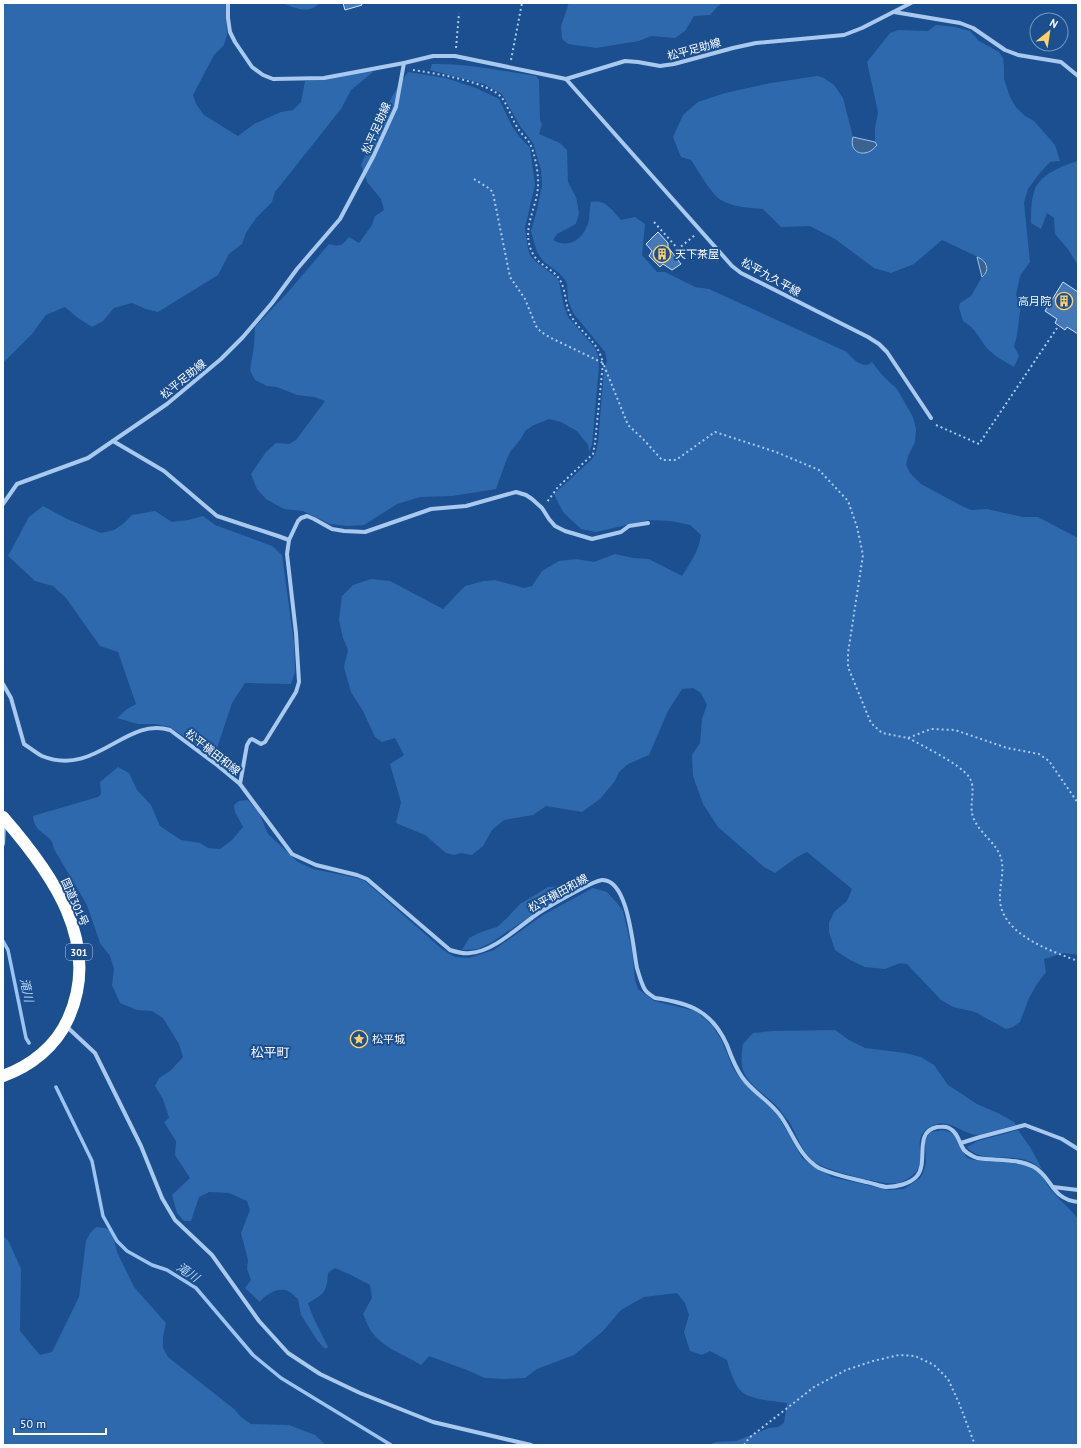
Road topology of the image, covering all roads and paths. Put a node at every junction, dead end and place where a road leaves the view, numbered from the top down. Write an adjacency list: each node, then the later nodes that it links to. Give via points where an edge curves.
1 (228, 3): 7 (street, via 230,32 235,42 252,67 273,79 324,78)
2 (522, 3): 8 (path)
3 (911, 3): 4 (street, 松平足助線)
4 (894, 12): 10 (street, via 960,23 1018,55 1061,62); 11 (street, 松平足助線, via 844,35 756,43 660,66 625,61)
5 (459, 13): 6 (path)
6 (455, 56): 7 (street, 松平足助線, via 433,56); 8 (street, 松平足助線)
7 (404, 63): 9 (street, 松平足助線)
8 (510, 67): 11 (street, 松平足助線)
9 (404, 68): 16 (path, via 471,82 501,97 518,129 530,144 534,156 539,184 528,228 533,254 542,265 557,276 562,284 570,315 597,346); 19 (street, 松平足助線, via 396,107 340,219 272,303 221,359 167,404)
10 (1078, 76)
11 (566, 79): 14 (street, 松平九久平線)
12 (474, 179): 16 (path, via 493,193 510,277 525,299 536,326 551,338)
13 (654, 222): 14 (path, via 678,249)
14 (701, 231): 17 (street, 松平九久平線, via 741,273 879,344)
15 (1057, 328): 18 (path, via 979,444)
16 (603, 363): 21 (path, via 592,454 558,487); 25 (path, via 628,425 662,460 676,460 715,432 776,452 819,470 848,500 863,555 848,667 871,723 882,733)
17 (931, 418)
18 (936, 425)
19 (113, 441): 20 (street, 松平足助線, via 88,458 16,484); 23 (street, via 164,471 217,516)
20 (3, 504)
21 (542, 508): 22 (street, via 555,526 592,539 621,532 629,526); 23 (street, via 526,495 516,492 466,506 431,509 364,532 332,529 307,516 298,521)
22 (648, 523)
23 (289, 540): 26 (street, via 287,559 296,633 296,692 265,742 261,744 250,740)
24 (3, 684): 26 (street, 松平槇田和線, via 11,698 24,744 42,756 65,761 76,760 133,733 161,728 170,730)
25 (908, 738): 27 (path, via 931,729 955,730 1007,748 1039,754 1049,761); 30 (path, via 961,768 969,778 972,787 972,812 981,832 997,849 1001,858 1003,870 1000,901 1005,916 1030,941)
26 (240, 784): 33 (street, 松平槇田和線, via 292,854 316,865 367,879 444,946 459,953 481,952 491,947 542,911 592,884 602,880 616,887 627,912 637,967 645,990 655,998 694,1007 708,1017 726,1043 742,1078 772,1106 789,1128 804,1156 820,1168 886,1187 894,1186 917,1176 922,1163 924,1138 934,1128 949,1128)
27 (1078, 802)
28 (3, 818): 29 (street); 31 (highway, 国道301号 / 301, via 29,848 60,894 69,916 80,962 77,990)
29 (3, 844)
30 (1078, 961)
31 (65, 1025): 32 (highway, 国道301号 / 301, via 41,1054 28,1064); 38 (street, via 95,1053 141,1146 162,1198 175,1220 212,1255 259,1321 288,1353 320,1374 433,1422)
32 (3, 1076)
33 (961, 1143): 34 (street, via 1025,1125 1062,1139); 35 (street, 松平槇田和線, via 964,1150 977,1158 1029,1165 1042,1173)
34 (1078, 1149)
35 (1052, 1187): 36 (street); 37 (street, 松平槇田和線, via 1061,1197)
36 (1078, 1190)
37 (1078, 1202)
38 (531, 1445)
39 (744, 1445): 40 (path, via 749,1438 814,1387 846,1370 899,1355 922,1359 934,1365 948,1379)
40 (975, 1445)

